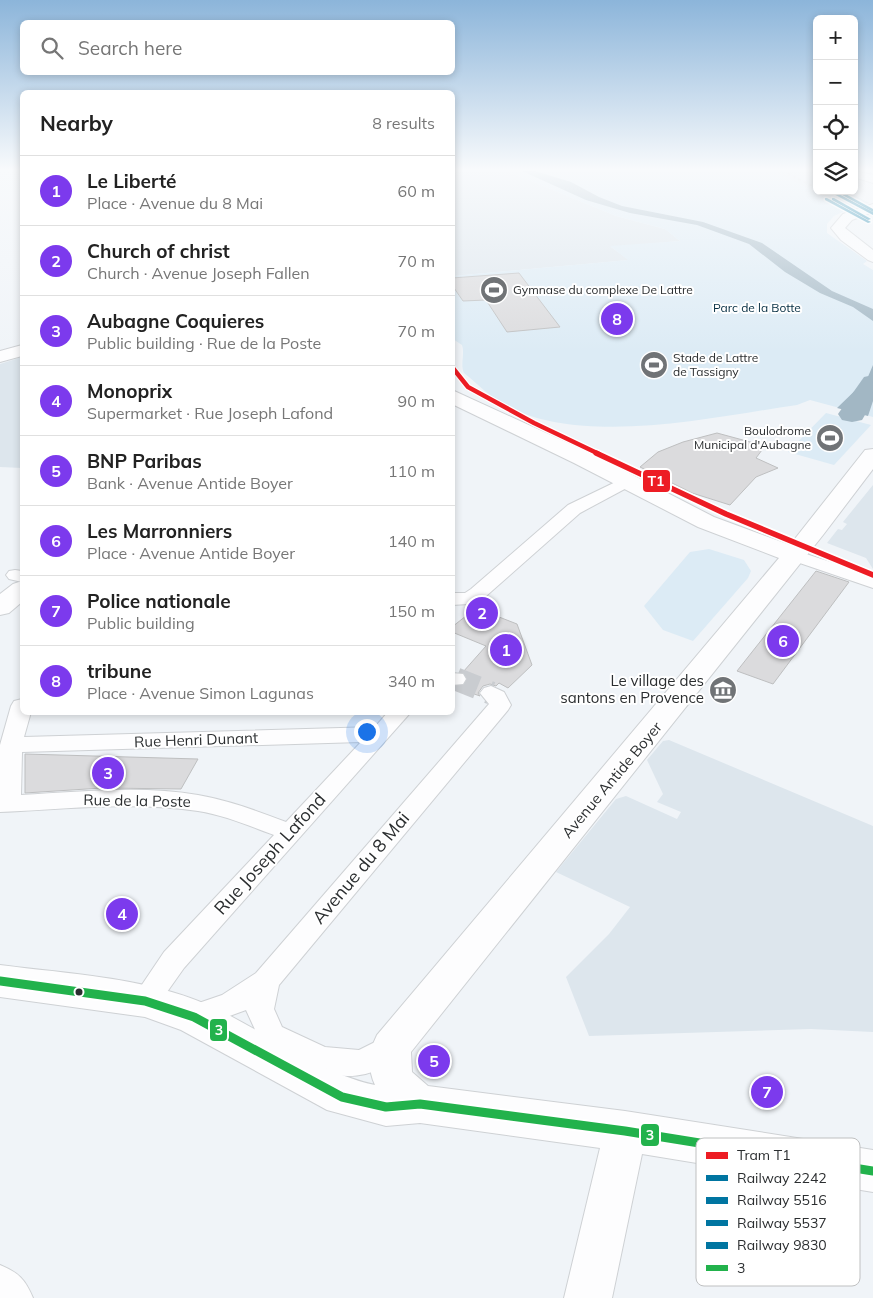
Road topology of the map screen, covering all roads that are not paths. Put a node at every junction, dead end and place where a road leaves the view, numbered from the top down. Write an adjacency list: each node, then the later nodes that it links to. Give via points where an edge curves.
1 (840, 232): 2 (main road)
2 (873, 257)
3 (20, 351): 4 (main road)
4 (0, 357)
5 (455, 397): 7 (main road)
6 (873, 455): 8 (main road, Avenue Antide Boyer)
7 (628, 481): 8 (main road, via 706,522); 12 (street, via 574,509 478,593)
8 (797, 551): 9 (street); 11 (street); 25 (main road, Avenue Antide Boyer)
9 (873, 575)
10 (16, 579): 13 (main road)
11 (873, 582)
12 (455, 600)
13 (0, 607)
14 (491, 693): 22 (street, Avenue du 8 Mai, via 500,705)
15 (20, 713): 18 (street)
16 (398, 715): 17 (street, Rue Joseph Lafond)
17 (380, 734): 18 (street, Rue Henri Dunant); 20 (street, Rue Joseph Lafond)
18 (11, 745): 19 (street)
19 (4, 803): 20 (street, Rue de la Poste, via 176,800 228,810)
20 (290, 832): 23 (street, Rue Joseph Lafond, via 174,960)
21 (0, 981): 23 (main road)
22 (266, 981): 24 (street, Avenue du 8 Mai, via 249,996); 25 (street, via 260,1008 272,1036 322,1060 362,1062)
23 (145, 1001): 24 (main road)
24 (194, 1017): 26 (main road, via 342,1097 386,1107)
25 (391, 1047): 26 (main road, via 390,1068 397,1088)
26 (420, 1104): 27 (main road)
27 (625, 1131): 28 (main road); 33 (main road)
28 (696, 1142)
29 (860, 1169): 30 (main road)
30 (873, 1171)
31 (0, 1289): 32 (main road)
32 (9, 1298)
33 (588, 1298)

